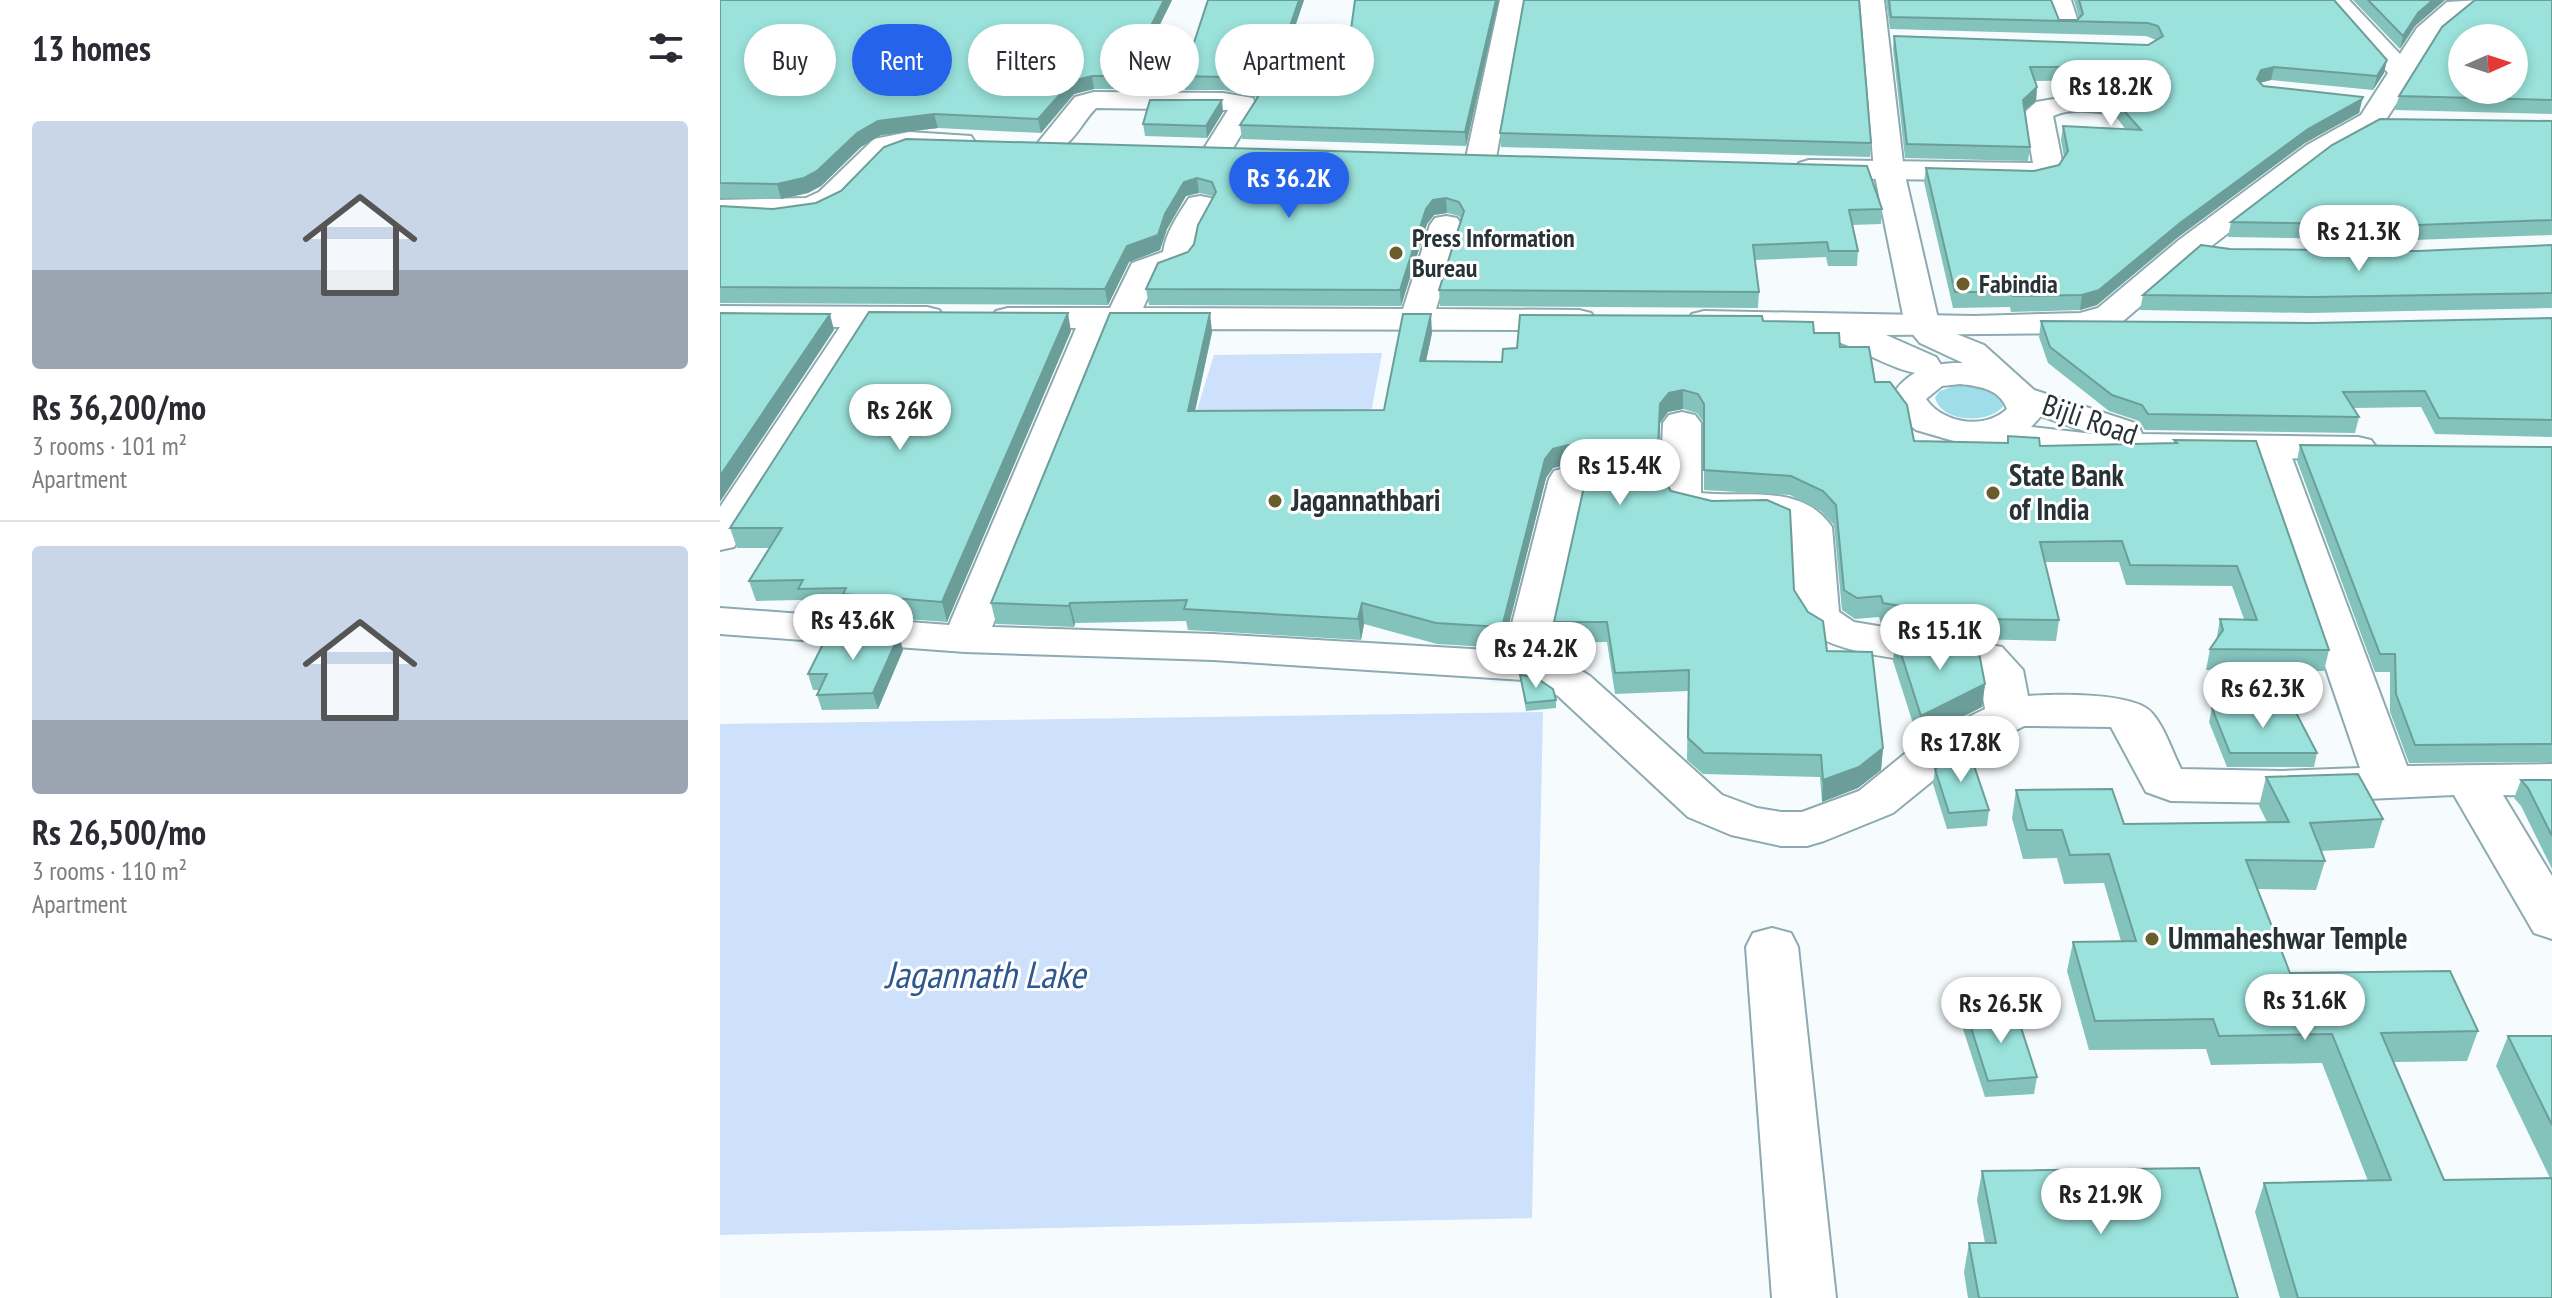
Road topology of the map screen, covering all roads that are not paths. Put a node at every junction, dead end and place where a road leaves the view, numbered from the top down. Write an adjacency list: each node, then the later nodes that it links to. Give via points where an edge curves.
1 (1512, 0): 19 (street)
2 (1872, 0): 7 (street)
3 (2059, 0): 6 (street)
4 (2336, 0): 9 (street)
5 (2470, 0): 9 (street, via 2426,33)
6 (2066, 38)
7 (1876, 40): 8 (street); 22 (street)
8 (1907, 41)
9 (2403, 74): 26 (street, via 2379,111)
10 (2144, 107): 22 (street, via 2042,109 2038,113 2048,166 2040,172)
11 (988, 143): 24 (street, via 890,143 830,198 812,207)
12 (1019, 144): 13 (street)
13 (1050, 145): 14 (street); 16 (street, via 1085,103 1125,88 1243,104)
14 (1081, 146)
15 (1188, 149): 16 (street)
16 (1218, 150): 17 (street)
17 (1249, 151)
18 (1450, 157): 19 (street)
19 (1481, 158): 20 (street)
20 (1513, 159)
21 (1780, 168): 22 (street)
22 (1889, 171): 37 (street)
23 (1200, 205): 31 (street, via 1184,231 1178,257 1144,270)
24 (720, 209)
25 (1446, 225): 29 (street)
26 (2190, 247): 27 (street); 32 (street, via 2127,304)
27 (2227, 251)
28 (720, 316): 30 (street)
29 (1416, 320): 31 (street); 31 (street, via 1614,324)
30 (968, 323): 31 (street); 36 (street)
31 (1108, 323): 47 (street)
32 (2081, 323): 33 (street); 37 (street)
33 (2142, 324)
34 (1675, 325): 37 (street, via 1855,334 1899,356)
35 (720, 329): 36 (street)
36 (856, 329): 45 (street)
37 (1926, 351): 38 (street, Bijli Road, via 1960,373 1981,376); 40 (street, Bijli Road, via 1908,399 1912,410 1942,428)
38 (2020, 394): 40 (street, via 2026,411 2019,421); 41 (street, Bijli Road)
39 (1682, 423): 49 (street, via 1680,490 1687,501 1784,508 1807,519 1812,527 1818,615 1827,626 1854,637 1986,656 2001,670)
40 (1985, 432): 41 (street, Bijli Road, via 2086,445)
41 (2157, 444): 42 (street, Bijli Road)
42 (2269, 447): 43 (street, Bijli Road); 52 (street)
43 (2395, 448)
44 (1568, 479): 48 (street)
45 (720, 538)
46 (720, 621): 47 (street)
47 (965, 639): 48 (street)
48 (1524, 666): 49 (street, via 1551,672 1574,686 1705,806 1781,829 1807,829 1876,802 1940,750)
49 (2009, 715): 52 (street, via 2031,710 2122,714 2140,728 2163,781 2171,785)
50 (2469, 779): 51 (street); 52 (street); 53 (street)
51 (2552, 780)
52 (2389, 782)
53 (2552, 920)
54 (1772, 947): 55 (street)
55 (1804, 1298)

